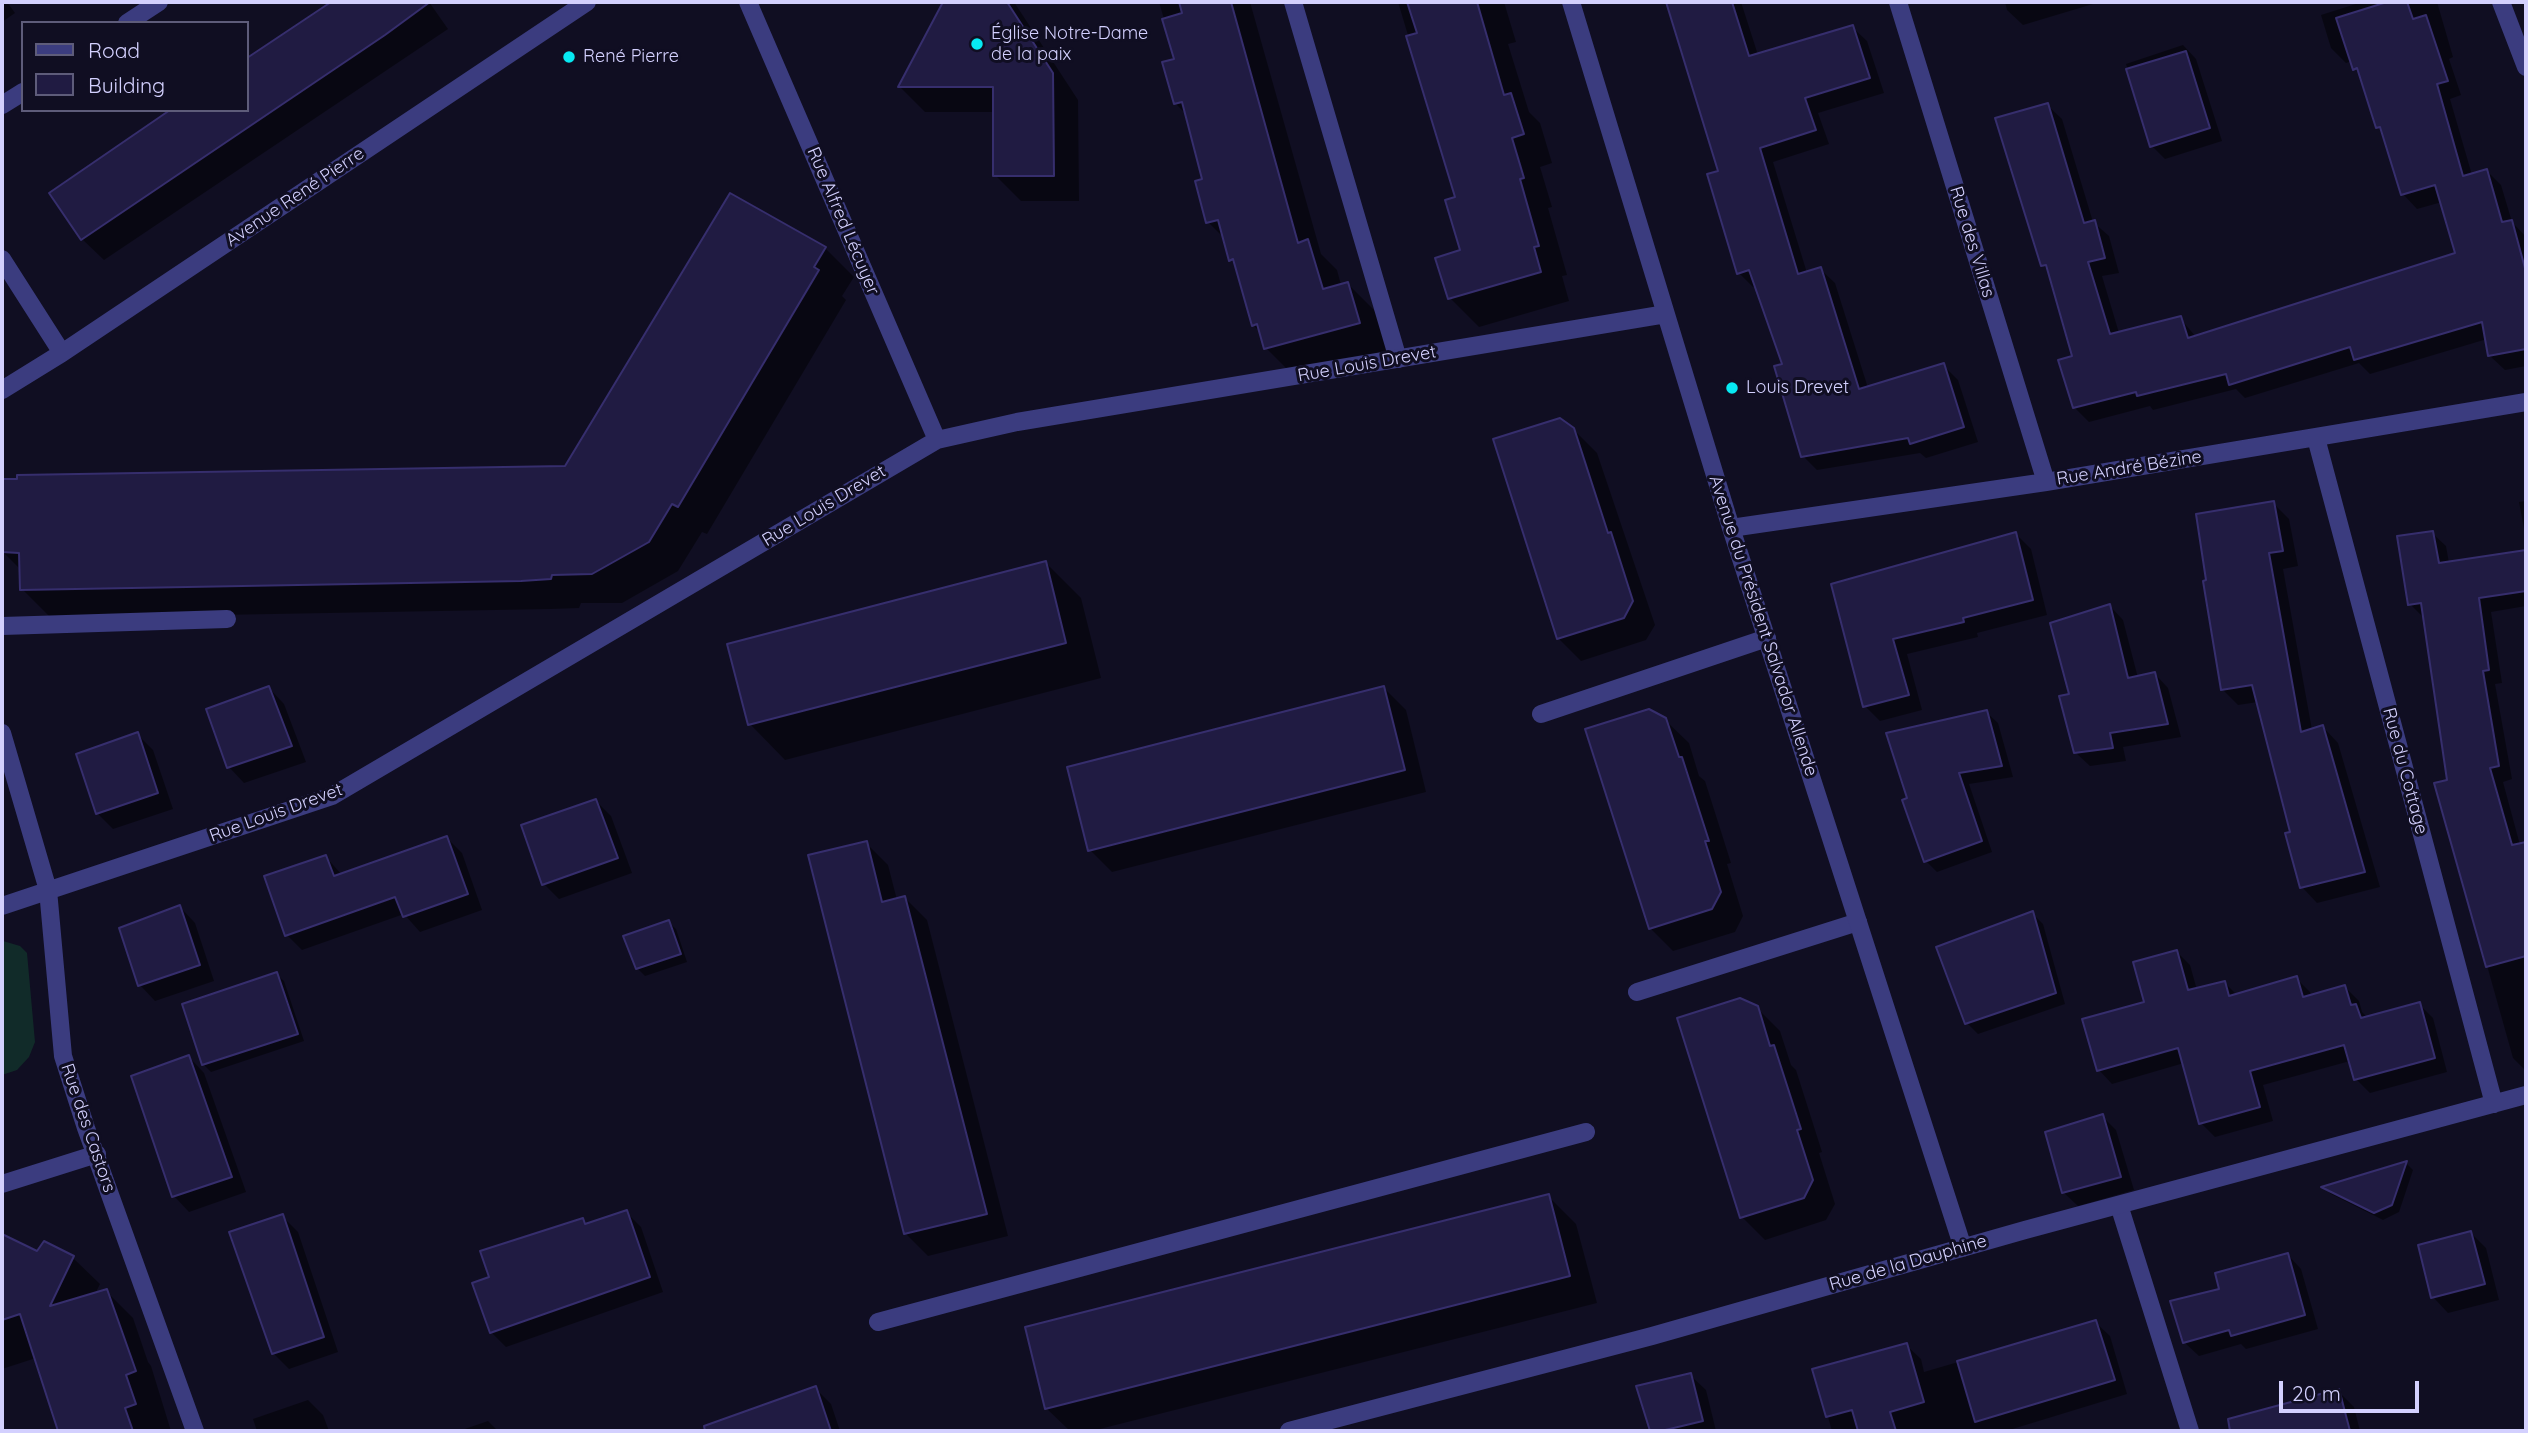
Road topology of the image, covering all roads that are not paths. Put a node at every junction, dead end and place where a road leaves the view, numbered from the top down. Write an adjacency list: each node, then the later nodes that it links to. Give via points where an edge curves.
1 (159, 2): 8 (street)
2 (587, 2): 14 (street, Avenue René Pierre)
3 (748, 2): 19 (street, Rue Alfred Lécuyer)
4 (1293, 2): 15 (street)
5 (1571, 2): 13 (street, Avenue du Président Salvador Allende)
6 (1898, 2): 20 (street, Rue des Villas)
7 (2501, 2): 9 (street)
8 (130, 21)
9 (2526, 67)
10 (21, 93): 11 (street)
11 (2, 105)
12 (2, 259): 14 (street)
13 (1666, 314): 15 (street, Rue Louis Drevet); 21 (street, Avenue du Président Salvador Allende)
14 (62, 352): 16 (street, Avenue René Pierre)
15 (1398, 359): 19 (street, Rue Louis Drevet, via 1017,422)
16 (2, 390)
17 (2526, 402): 18 (street, Rue André Bézine)
18 (2316, 438): 20 (street, Rue André Bézine); 32 (street, Rue du Cottage)
19 (937, 440): 27 (street, Rue Louis Drevet, via 332,796)
20 (2046, 482): 21 (street, Rue André Bézine)
21 (1731, 528): 24 (street, Avenue du Président Salvador Allende)
22 (228, 619): 23 (street)
23 (2, 626)
24 (1767, 638): 25 (street); 29 (street, Avenue du Président Salvador Allende)
25 (1541, 714)
26 (2, 733): 27 (street, Rue des Castors)
27 (48, 890): 28 (street, Rue Louis Drevet); 34 (street, Rue des Castors, via 63,1056)
28 (2, 906)
29 (1858, 922): 30 (street); 37 (street, Avenue du Président Salvador Allende)
30 (1637, 992)
31 (2526, 1095): 32 (street, Rue de la Dauphine)
32 (2494, 1104): 36 (street, Rue de la Dauphine)
33 (1586, 1132): 38 (street)
34 (97, 1154): 35 (street); 39 (street, Rue des Castors)
35 (2, 1184)
36 (2119, 1205): 37 (street, Rue de la Dauphine); 41 (street)
37 (1963, 1248): 40 (street, Rue de la Dauphine)
38 (878, 1322)
39 (195, 1431)
40 (1289, 1431)
41 (2190, 1431)

